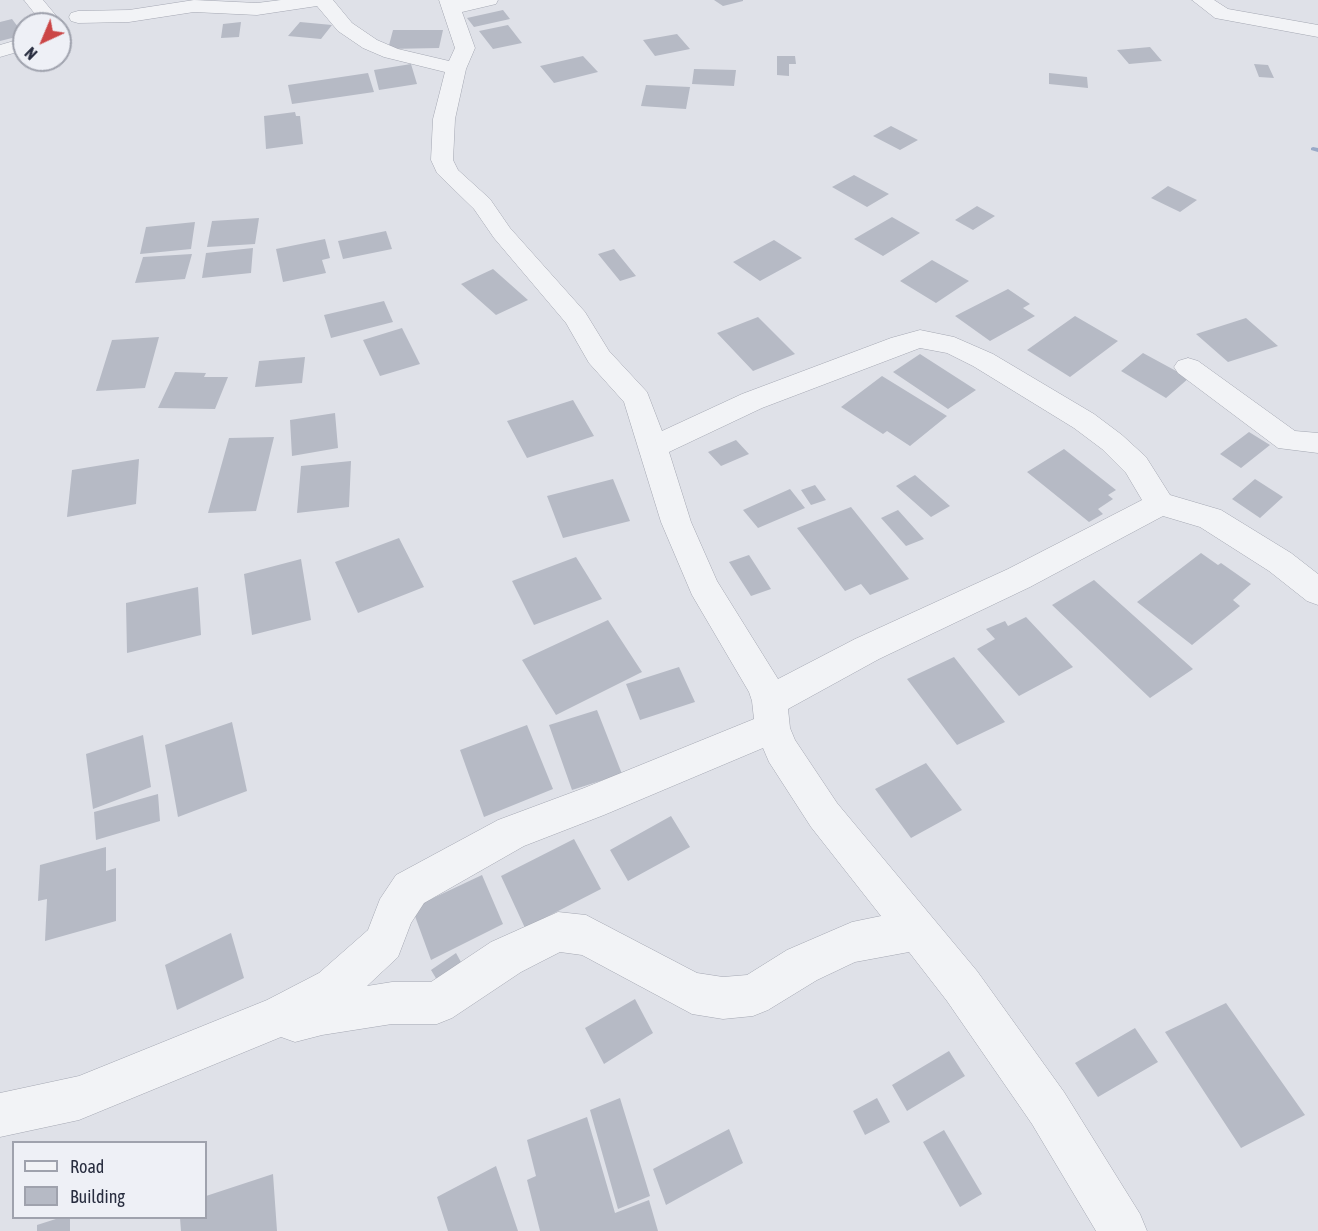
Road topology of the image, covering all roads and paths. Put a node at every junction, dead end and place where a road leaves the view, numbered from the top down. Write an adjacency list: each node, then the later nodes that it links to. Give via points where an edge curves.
1 (33, 0): 6 (street)
2 (93, 0): 7 (street)
3 (489, 0): 5 (street)
4 (1201, 0): 9 (street, via 1222,14)
5 (449, 4): 10 (street, via 465,48)
6 (43, 12)
7 (78, 17): 8 (street); 10 (street, via 129,16 194,6 257,9 320,0 345,27 370,44)
8 (72, 22)
9 (1318, 31)
10 (456, 69): 13 (street, via 444,119 442,160 448,173 482,204 502,233 576,318 599,357 636,399)
11 (1188, 367): 12 (street, via 1288,441)
12 (1318, 443)
13 (652, 448): 14 (street, via 752,401 920,339 954,346 983,360 1084,421 1136,465); 16 (street, via 676,522 703,586 764,686)
14 (1160, 504): 15 (street, via 1210,518 1280,562); 16 (street, via 1019,578 867,649)
15 (1318, 592)
16 (771, 715): 17 (street, via 782,751 824,815); 18 (street, via 591,803 512,833 410,889 394,914 384,943 334,988)
17 (916, 930): 18 (street, via 852,942 802,965 753,995 723,998 692,993 586,935 558,932 506,957 437,1003 392,1004 322,1014); 20 (street, via 962,986 1047,1108)
18 (229, 1038): 19 (street, via 79,1098)
19 (0, 1115)
20 (1124, 1231)

